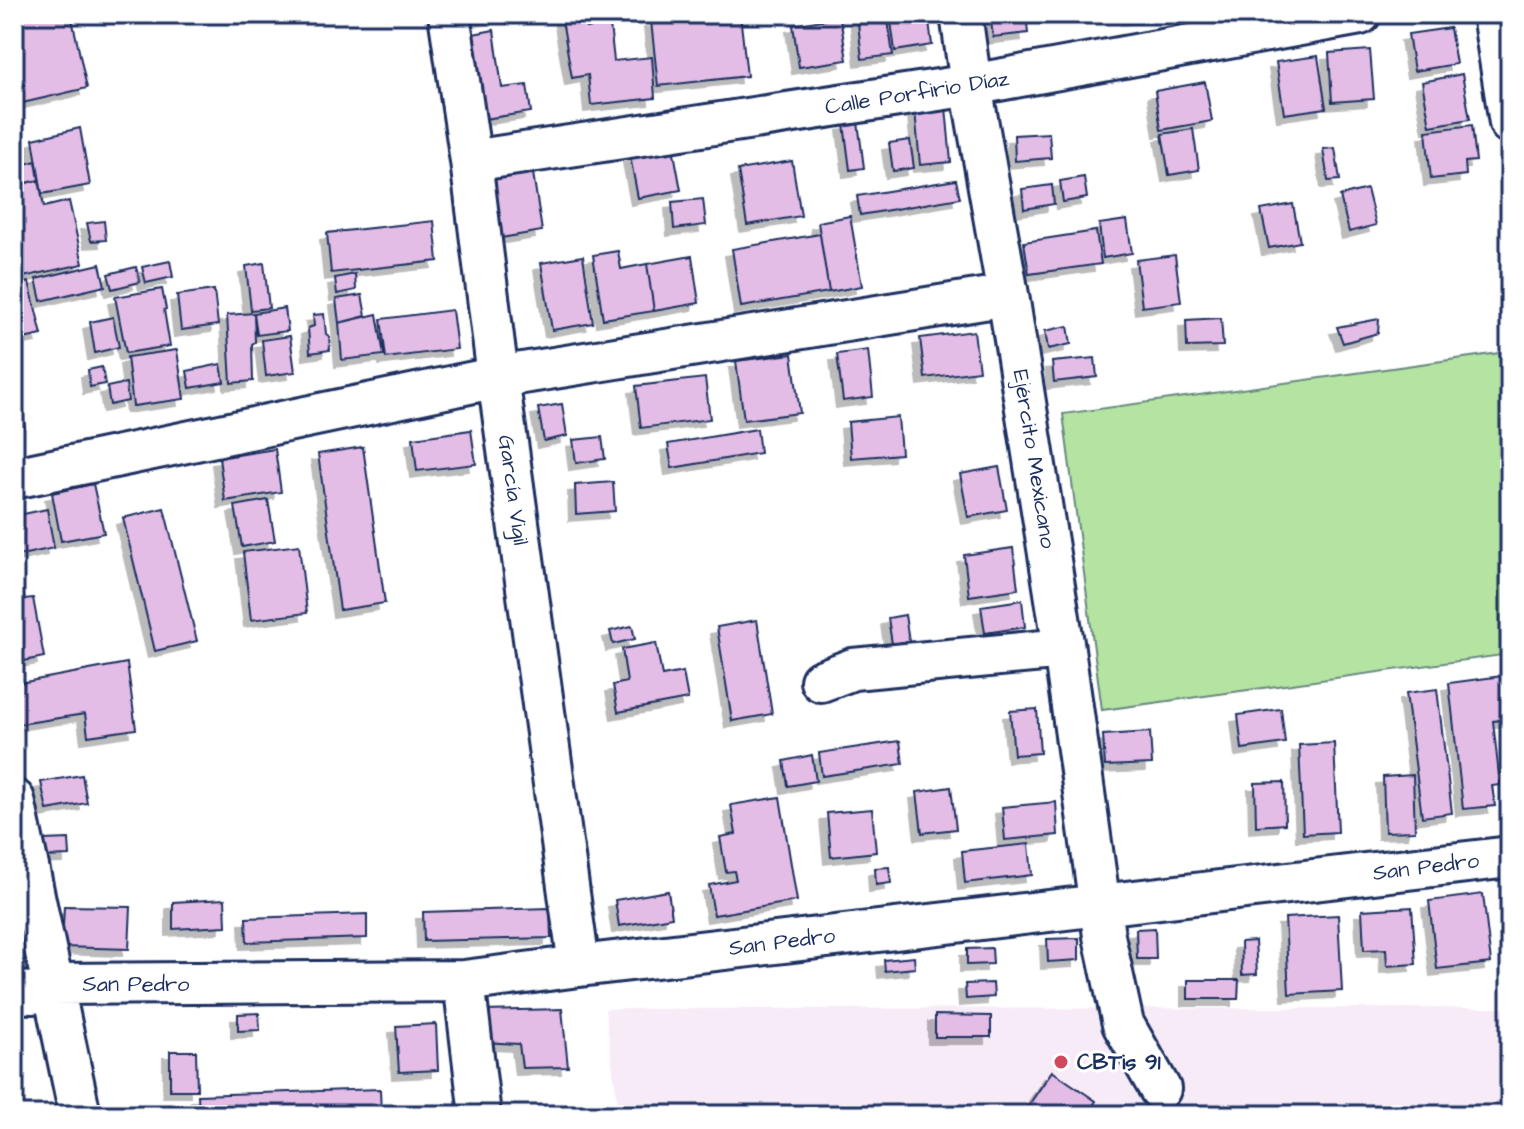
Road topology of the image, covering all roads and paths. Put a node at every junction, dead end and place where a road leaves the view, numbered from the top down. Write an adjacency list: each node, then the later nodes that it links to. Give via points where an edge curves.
1 (449, 14): 7 (street, García Vigil)
2 (961, 14): 5 (street, Ejército Mexicano)
3 (1360, 14): 5 (street, Calle Porfirio Díaz)
4 (1493, 14): 6 (street)
5 (971, 85): 7 (street, Calle Porfirio Díaz); 8 (street, Ejército Mexicano)
6 (1510, 123)
7 (471, 161): 9 (street, García Vigil)
8 (1008, 295): 9 (street); 11 (street, Ejército Mexicano)
9 (498, 377): 10 (street); 16 (street, García Vigil)
10 (14, 478)
11 (1064, 649): 12 (street, via 853,669); 15 (street, Ejército Mexicano)
12 (821, 681)
13 (14, 800): 18 (street)
14 (1510, 857): 15 (street, San Pedro)
15 (1100, 905): 16 (street, San Pedro); 19 (street, Ejército Mexicano, via 1123,1024)
16 (579, 966): 17 (street, San Pedro)
17 (464, 981): 18 (street, San Pedro); 21 (street)
18 (33, 988): 20 (street)
19 (1160, 1089)
20 (80, 1115)
21 (480, 1115)

